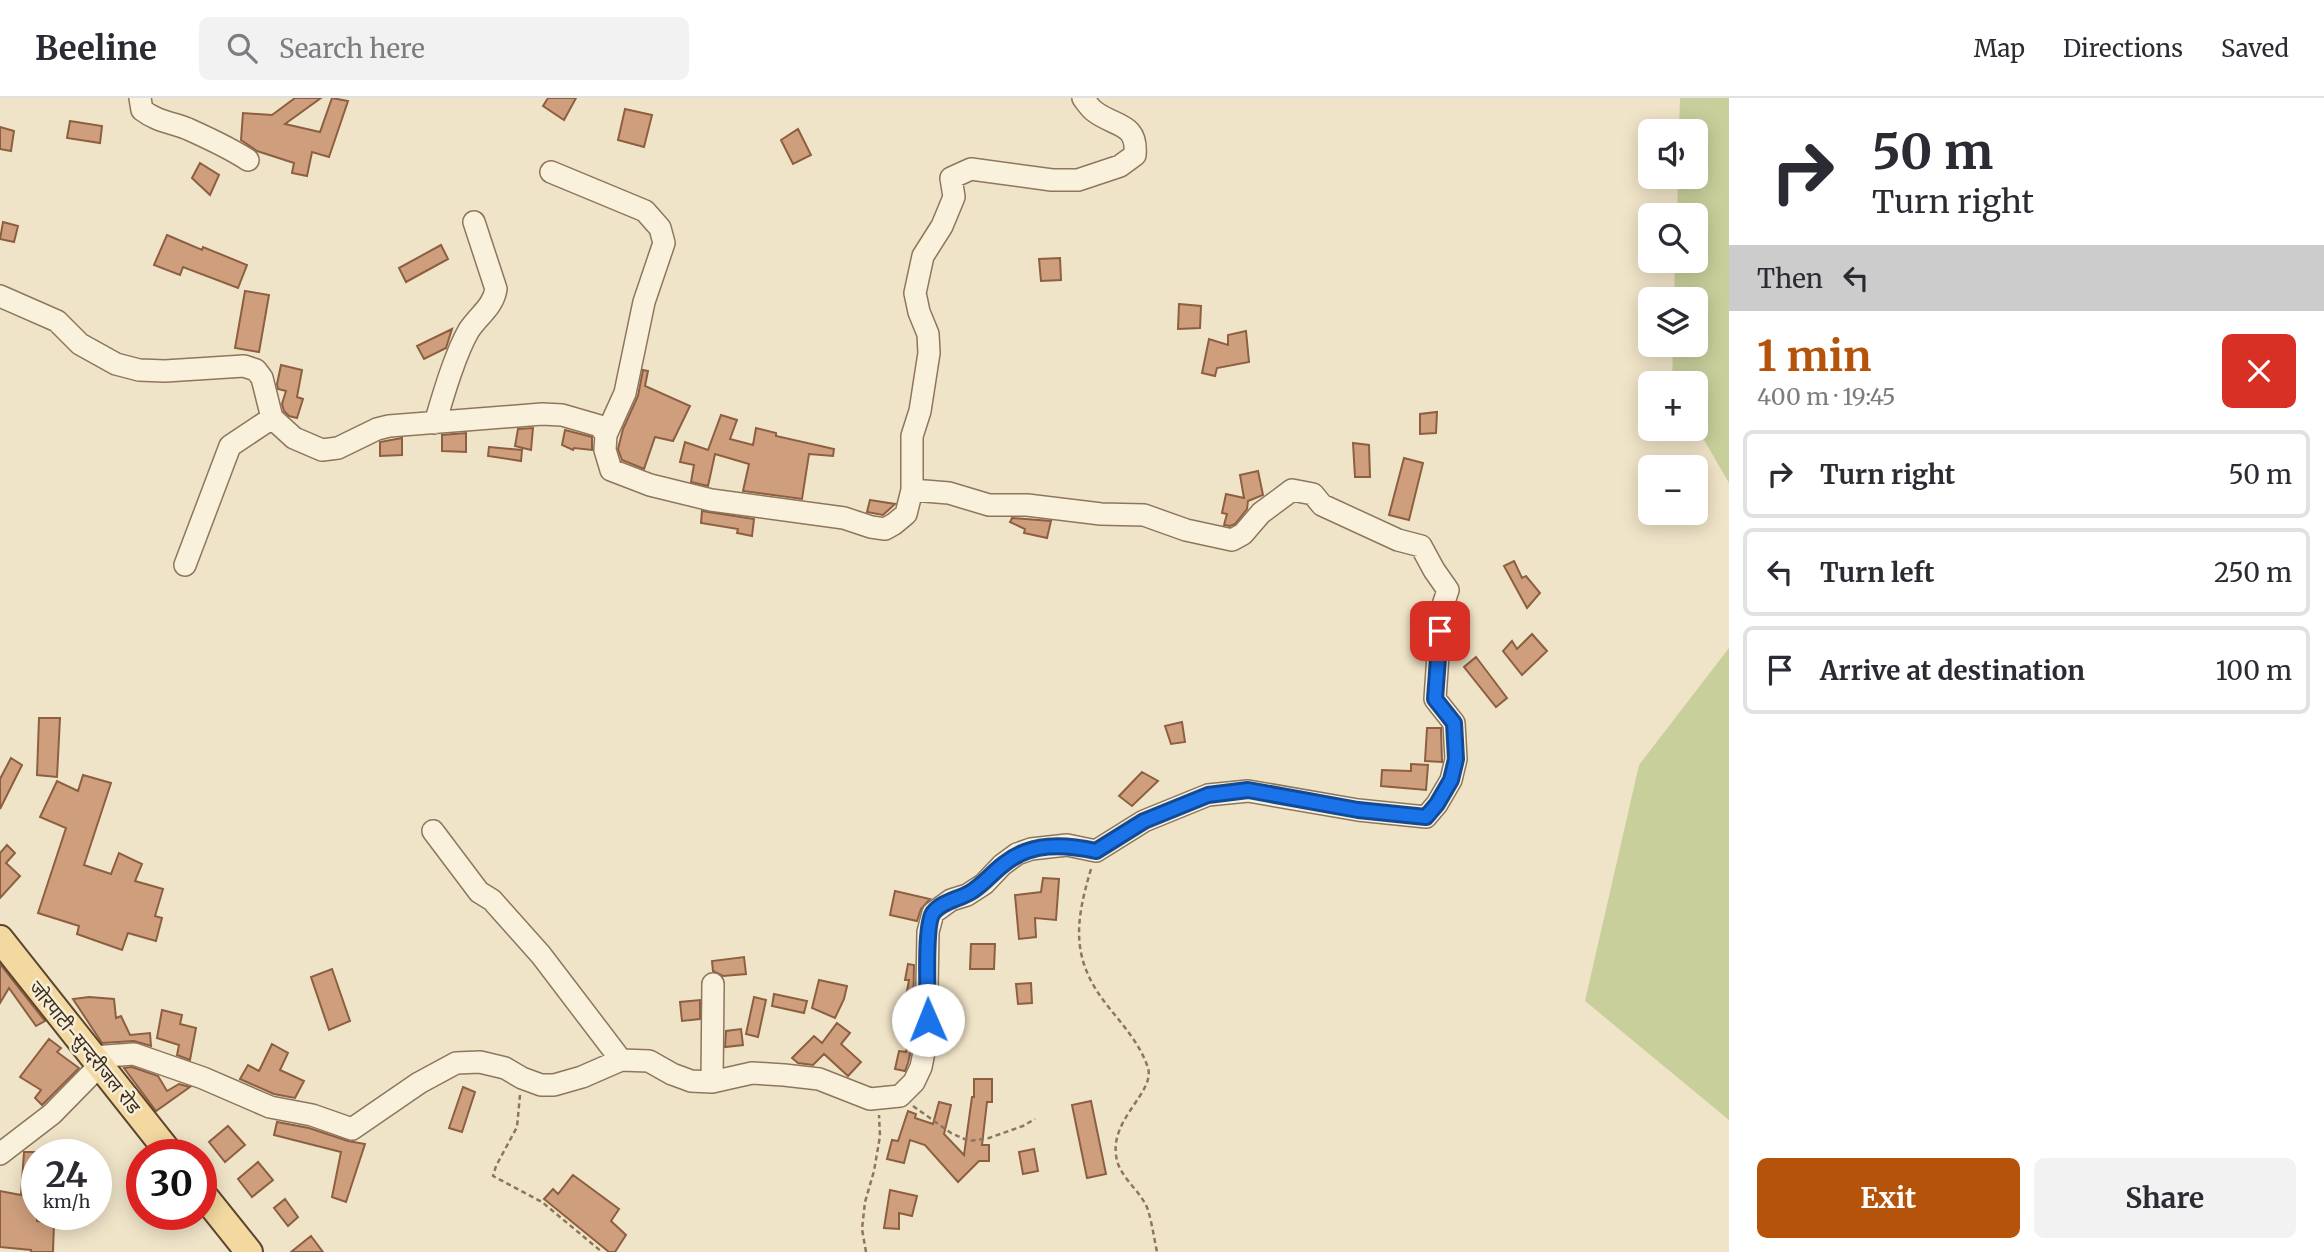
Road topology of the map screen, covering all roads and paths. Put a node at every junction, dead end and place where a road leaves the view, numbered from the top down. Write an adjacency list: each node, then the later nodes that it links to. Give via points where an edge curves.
1 (140, 98): 3 (street, via 142,110 161,122 187,129)
2 (1083, 98): 10 (street, via 1094,111 1131,131 1135,155 1120,166 1078,180 971,169 951,178 954,197 923,256 915,293 929,353 912,436)
3 (248, 160)
4 (551, 172): 9 (street, via 645,211 663,235 625,393)
5 (474, 222): 8 (street, via 496,289 495,299 470,329)
6 (0, 296): 7 (street, via 57,321 80,344 116,364 139,370 244,366 256,370)
7 (272, 418): 8 (street, via 294,438 322,450 338,448 377,429); 11 (street, via 230,446)
8 (435, 424): 9 (street, via 562,415 600,426)
9 (606, 435): 10 (street, via 611,470 710,500 885,528 906,514)
10 (912, 490): 13 (street, via 949,493 989,505 1144,515 1232,540 1293,490 1313,494 1322,505 1421,546 1448,590 1441,611 1435,699 1454,723 1456,759 1451,780 1426,817 1248,790 1208,795 1144,821)
11 (185, 565)
12 (433, 831): 16 (street, via 479,892 492,900 541,955)
13 (1096, 851): 20 (street, via 1067,845 1031,849 933,913 928,932 926,1042 914,1082); 29 (path, via 1078,929 1081,961 1149,1070 1147,1085 1118,1128 1115,1154 1147,1208)
14 (0, 939): 17 (main road, जोरपाटी-सुन्दरीजल रोड)
15 (713, 984): 19 (street)
16 (621, 1060): 18 (street, via 554,1086); 19 (street, via 649,1060 691,1081)
17 (96, 1061): 18 (street, via 134,1054 270,1107 352,1129 456,1063 505,1068); 23 (main road, जोरपाटी-सुन्दरीजल रोड); 24 (street, via 52,1114)
18 (522, 1079): 27 (path, via 517,1127 493,1176 542,1202)
19 (712, 1082): 21 (street, via 752,1073 784,1075 819,1079 870,1099)
20 (900, 1096): 21 (street); 22 (path, via 969,1141)
21 (878, 1097): 28 (path, via 880,1136 862,1228)
22 (1035, 1119)
23 (158, 1139)
24 (0, 1154)
25 (217, 1212): 26 (main road)
26 (249, 1252)
27 (602, 1252)
28 (866, 1252)
29 (1157, 1252)

